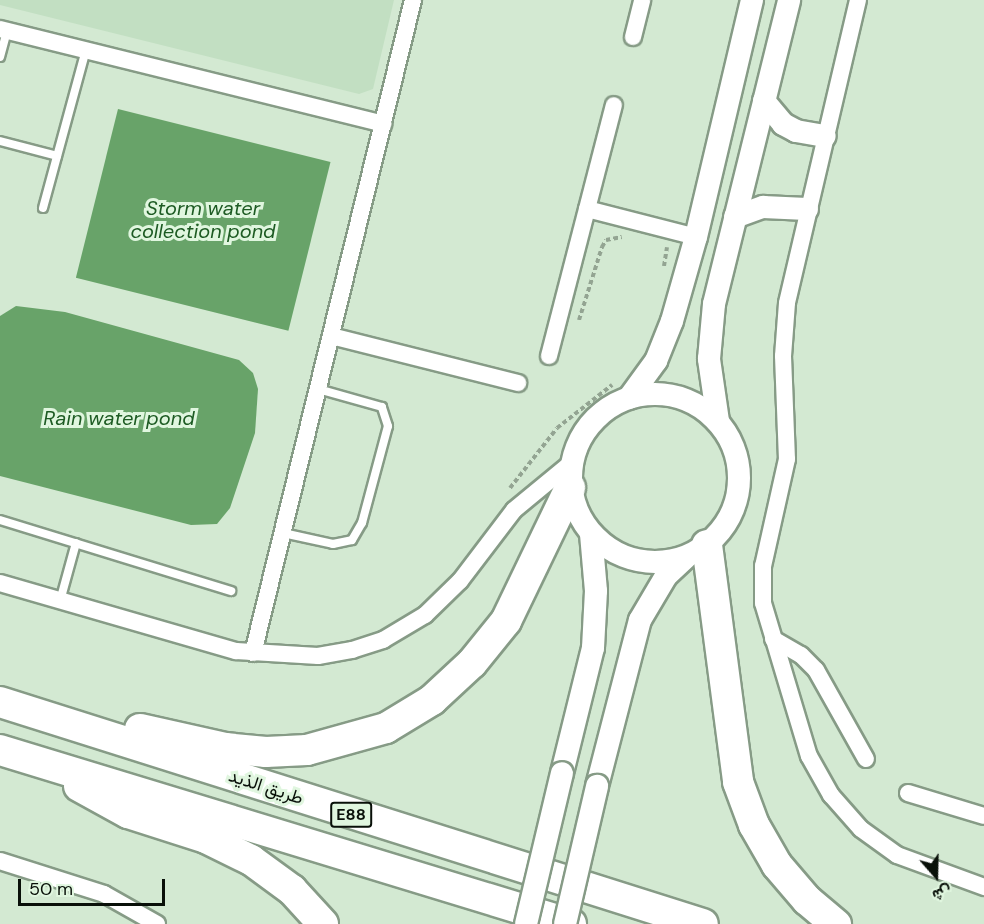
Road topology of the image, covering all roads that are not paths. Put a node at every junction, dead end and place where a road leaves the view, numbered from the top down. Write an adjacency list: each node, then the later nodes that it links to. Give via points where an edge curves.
1 (413, 0): 12 (street)
2 (642, 0): 7 (street)
3 (752, 0): 20 (main road)
4 (789, 0): 10 (main road)
5 (858, 0): 13 (street)
6 (3, 30): 8 (street); 9 (lane)
7 (633, 37)
8 (86, 50): 12 (street); 15 (lane)
9 (0, 57)
10 (764, 100): 13 (main road, via 783,124 810,135); 19 (main road)
11 (614, 105): 17 (street)
12 (383, 124): 21 (street)
13 (825, 136): 18 (street)
14 (0, 141): 15 (lane)
15 (57, 156): 16 (lane)
16 (42, 208)
17 (587, 209): 20 (street); 22 (street)
18 (807, 209): 19 (main road, via 763,207); 36 (street, via 783,339 785,477 761,585)
19 (735, 217): 26 (main road, via 711,329 709,359)
20 (696, 237): 25 (main road, via 665,342)
21 (331, 336): 23 (street); 24 (street)
22 (549, 356)
23 (518, 382)
24 (318, 389): 29 (street); 29 (lane, via 376,404 386,412 388,426 362,524 352,540 333,544)
25 (622, 390): 26 (main road, via 677,397); 27 (main road, via 591,423)
26 (718, 421): 32 (main road, via 733,444 740,471 738,499 726,525)
27 (571, 475): 30 (main road, via 577,513); 37 (street, via 520,503 444,599 404,629 352,650 318,656); 39 (highway, via 506,621 472,663 440,692 386,728 307,750 266,752 225,748 129,728)
28 (0, 520): 31 (lane)
29 (283, 532): 37 (street)
30 (591, 534): 32 (main road, via 610,550 634,561 659,563); 49 (main road, bridge, via 596,591 593,648)
31 (76, 543): 34 (lane); 35 (lane)
32 (696, 552): 50 (main road, bridge, via 661,584 640,620); 53 (highway, via 738,782 754,825 777,865 807,900)
33 (0, 583): 35 (street)
34 (231, 591)
35 (60, 601): 37 (street, via 206,645)
36 (773, 639): 41 (street, via 801,655 816,670); 46 (street, via 809,756 845,813 897,855)
37 (253, 653)
38 (0, 702): 39 (highway, طريق الذيد / E88)
39 (75, 726): 52 (highway, طريق الذيد / E88)
40 (0, 750): 42 (highway, E88)
41 (866, 759)
42 (56, 767): 48 (highway, via 102,801 206,838 251,860 292,890); 51 (highway, E88)
43 (908, 793): 44 (street)
44 (984, 816)
45 (0, 861): 47 (street, via 104,894)
46 (984, 887)
47 (157, 924)
48 (323, 924)
49 (526, 924)
50 (565, 924)
51 (571, 924)
52 (703, 924)
53 (836, 924)

